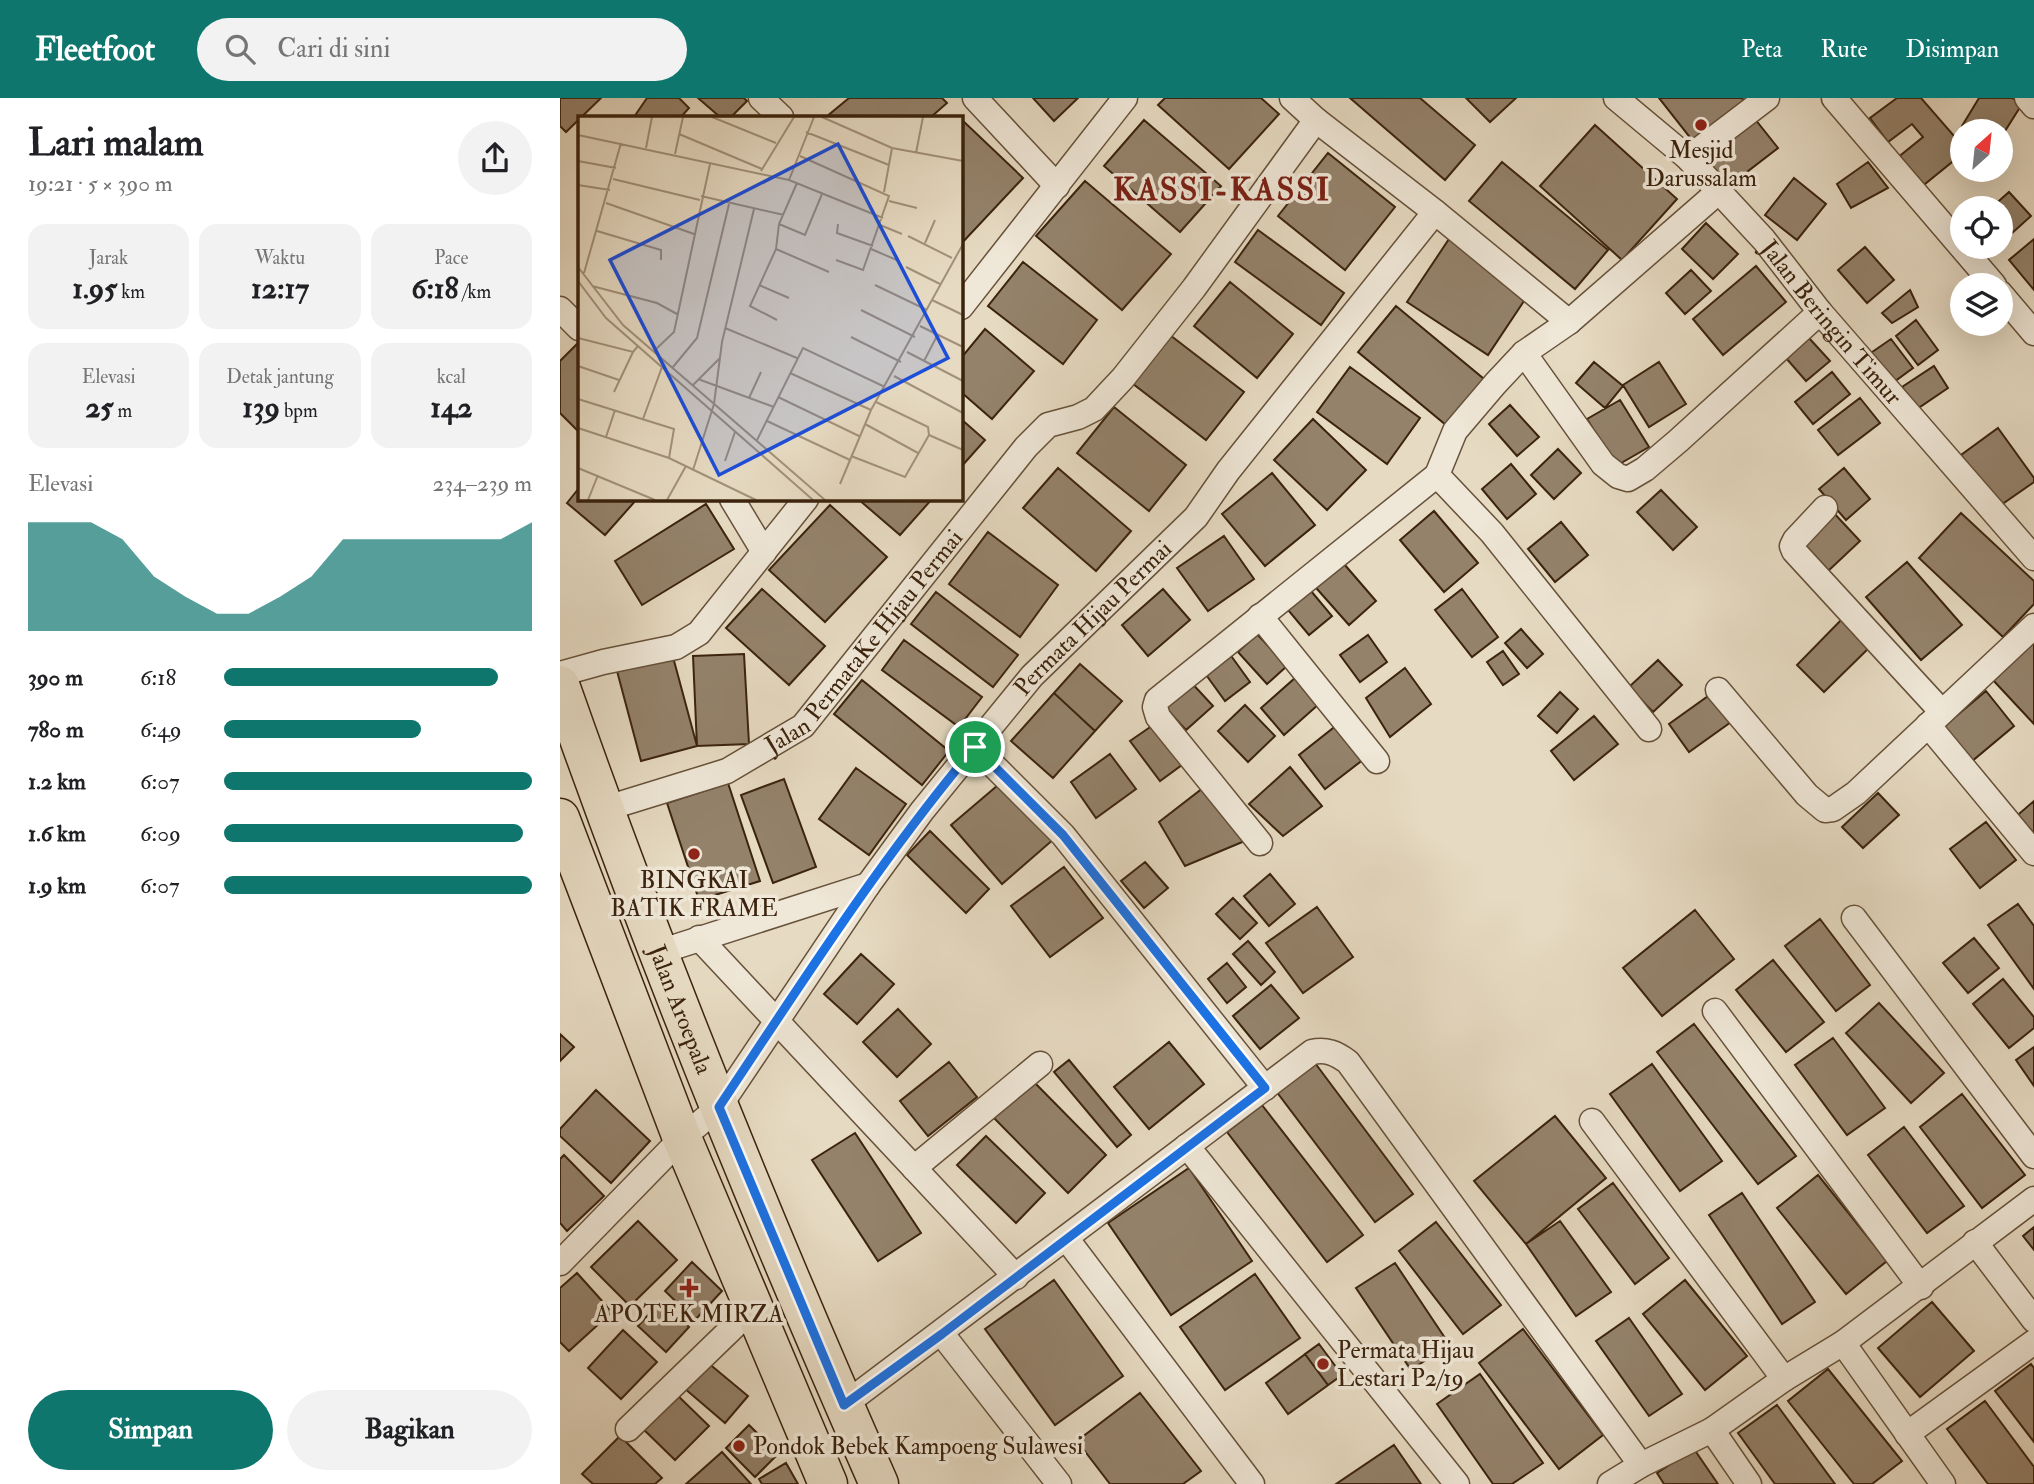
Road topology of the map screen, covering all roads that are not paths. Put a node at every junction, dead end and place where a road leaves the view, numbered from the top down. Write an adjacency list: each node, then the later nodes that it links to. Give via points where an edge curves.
1 (761, 98): 10 (street)
2 (975, 98): 13 (street)
3 (1125, 98): 13 (street)
4 (1292, 98): 11 (street)
5 (1616, 98): 12 (street, Jalan Beringin Timur)
6 (1767, 98): 12 (street)
7 (1834, 98): 16 (street)
8 (2027, 98): 9 (street)
9 (2034, 106)
10 (780, 116)
11 (1316, 120): 15 (street); 40 (street, Jalan PermataKe Hijau Permai, via 1123,378 1094,409 1048,425 1026,447 803,726 727,771)
12 (1688, 158): 14 (street, Jalan Beringin Timur)
13 (1057, 186): 17 (street)
14 (1718, 192): 20 (street, Jalan Beringin Timur, via 1765,240); 21 (street)
15 (1435, 212): 21 (street); 38 (street, Permata Hijau Permai, via 1196,517 1032,676)
16 (1984, 273)
17 (962, 306)
18 (560, 309): 22 (street)
19 (2013, 309): 23 (street)
20 (1820, 312): 24 (street, via 1645,469 1628,479 1603,464); 30 (street, Jalan Beringin Timur)
21 (1569, 322): 24 (street)
22 (578, 327)
23 (2034, 334)
24 (1524, 353): 25 (street, via 1455,431)
25 (1437, 475): 31 (street); 37 (street, via 1492,533)
26 (733, 500): 29 (street)
27 (805, 500): 29 (street)
28 (1825, 508): 36 (street, via 1795,540 1794,551)
29 (764, 552): 33 (street, via 699,633 676,647)
30 (2034, 558)
31 (1260, 616): 39 (street); 42 (street, via 1157,699 1156,707 1158,717)
32 (2034, 626): 36 (street)
33 (560, 674)
34 (560, 685): 40 (main road, Jalan Aroepala)
35 (1718, 690): 36 (street, via 1825,810 1846,802)
36 (1935, 719): 43 (street)
37 (1649, 729)
38 (975, 747): 44 (street, Permata Hijau Permai); 51 (street, via 1063,835)
39 (1377, 761)
40 (604, 809): 47 (main road, Jalan Aroepala)
41 (560, 818): 54 (main road, Jalan Aroepala)
42 (1260, 843)
43 (2034, 853)
44 (869, 885): 46 (street); 49 (street, Permata Hijau Permai)
45 (1854, 918): 56 (street)
46 (698, 938): 47 (street); 49 (street)
47 (659, 951): 52 (main road, Jalan Aroepala)
48 (1715, 1011): 63 (street)
49 (776, 1022): 52 (street, Permata Hijau Permai); 57 (street)
50 (1040, 1064): 57 (street)
51 (1265, 1088): 55 (street); 74 (street, via 1312,1052 1329,1052 1348,1062)
52 (719, 1107): 54 (street, Permata Hijau Permai); 70 (main road, Jalan Aroepala)
53 (1592, 1121): 69 (street)
54 (682, 1138): 61 (street, Permata Hijau Permai); 64 (main road, Jalan Aroepala)
55 (1187, 1146): 59 (street); 79 (street)
56 (2034, 1156)
57 (914, 1168): 62 (street)
58 (2034, 1199): 60 (street)
59 (1066, 1238): 62 (street); 78 (street)
60 (1975, 1242): 63 (street); 65 (street)
61 (560, 1263)
62 (1016, 1278): 66 (street)
63 (1921, 1287): 68 (street)
64 (753, 1308): 71 (street); 75 (main road, Jalan Aroepala)
65 (2034, 1320)
66 (942, 1334): 70 (street); 77 (street)
67 (2034, 1342): 73 (street)
68 (1843, 1343): 69 (street); 73 (street)
69 (1784, 1379): 72 (street)
70 (844, 1405): 76 (main road, Jalan Aroepala)
71 (628, 1429)
72 (1712, 1430): 74 (street); 81 (street)
73 (1907, 1434): 82 (street)
74 (1641, 1465): 80 (street)
75 (828, 1484)
76 (879, 1484)
77 (1059, 1484)
78 (1252, 1484)
79 (1457, 1484)
80 (1611, 1484)
81 (1749, 1484)
82 (1943, 1484)

